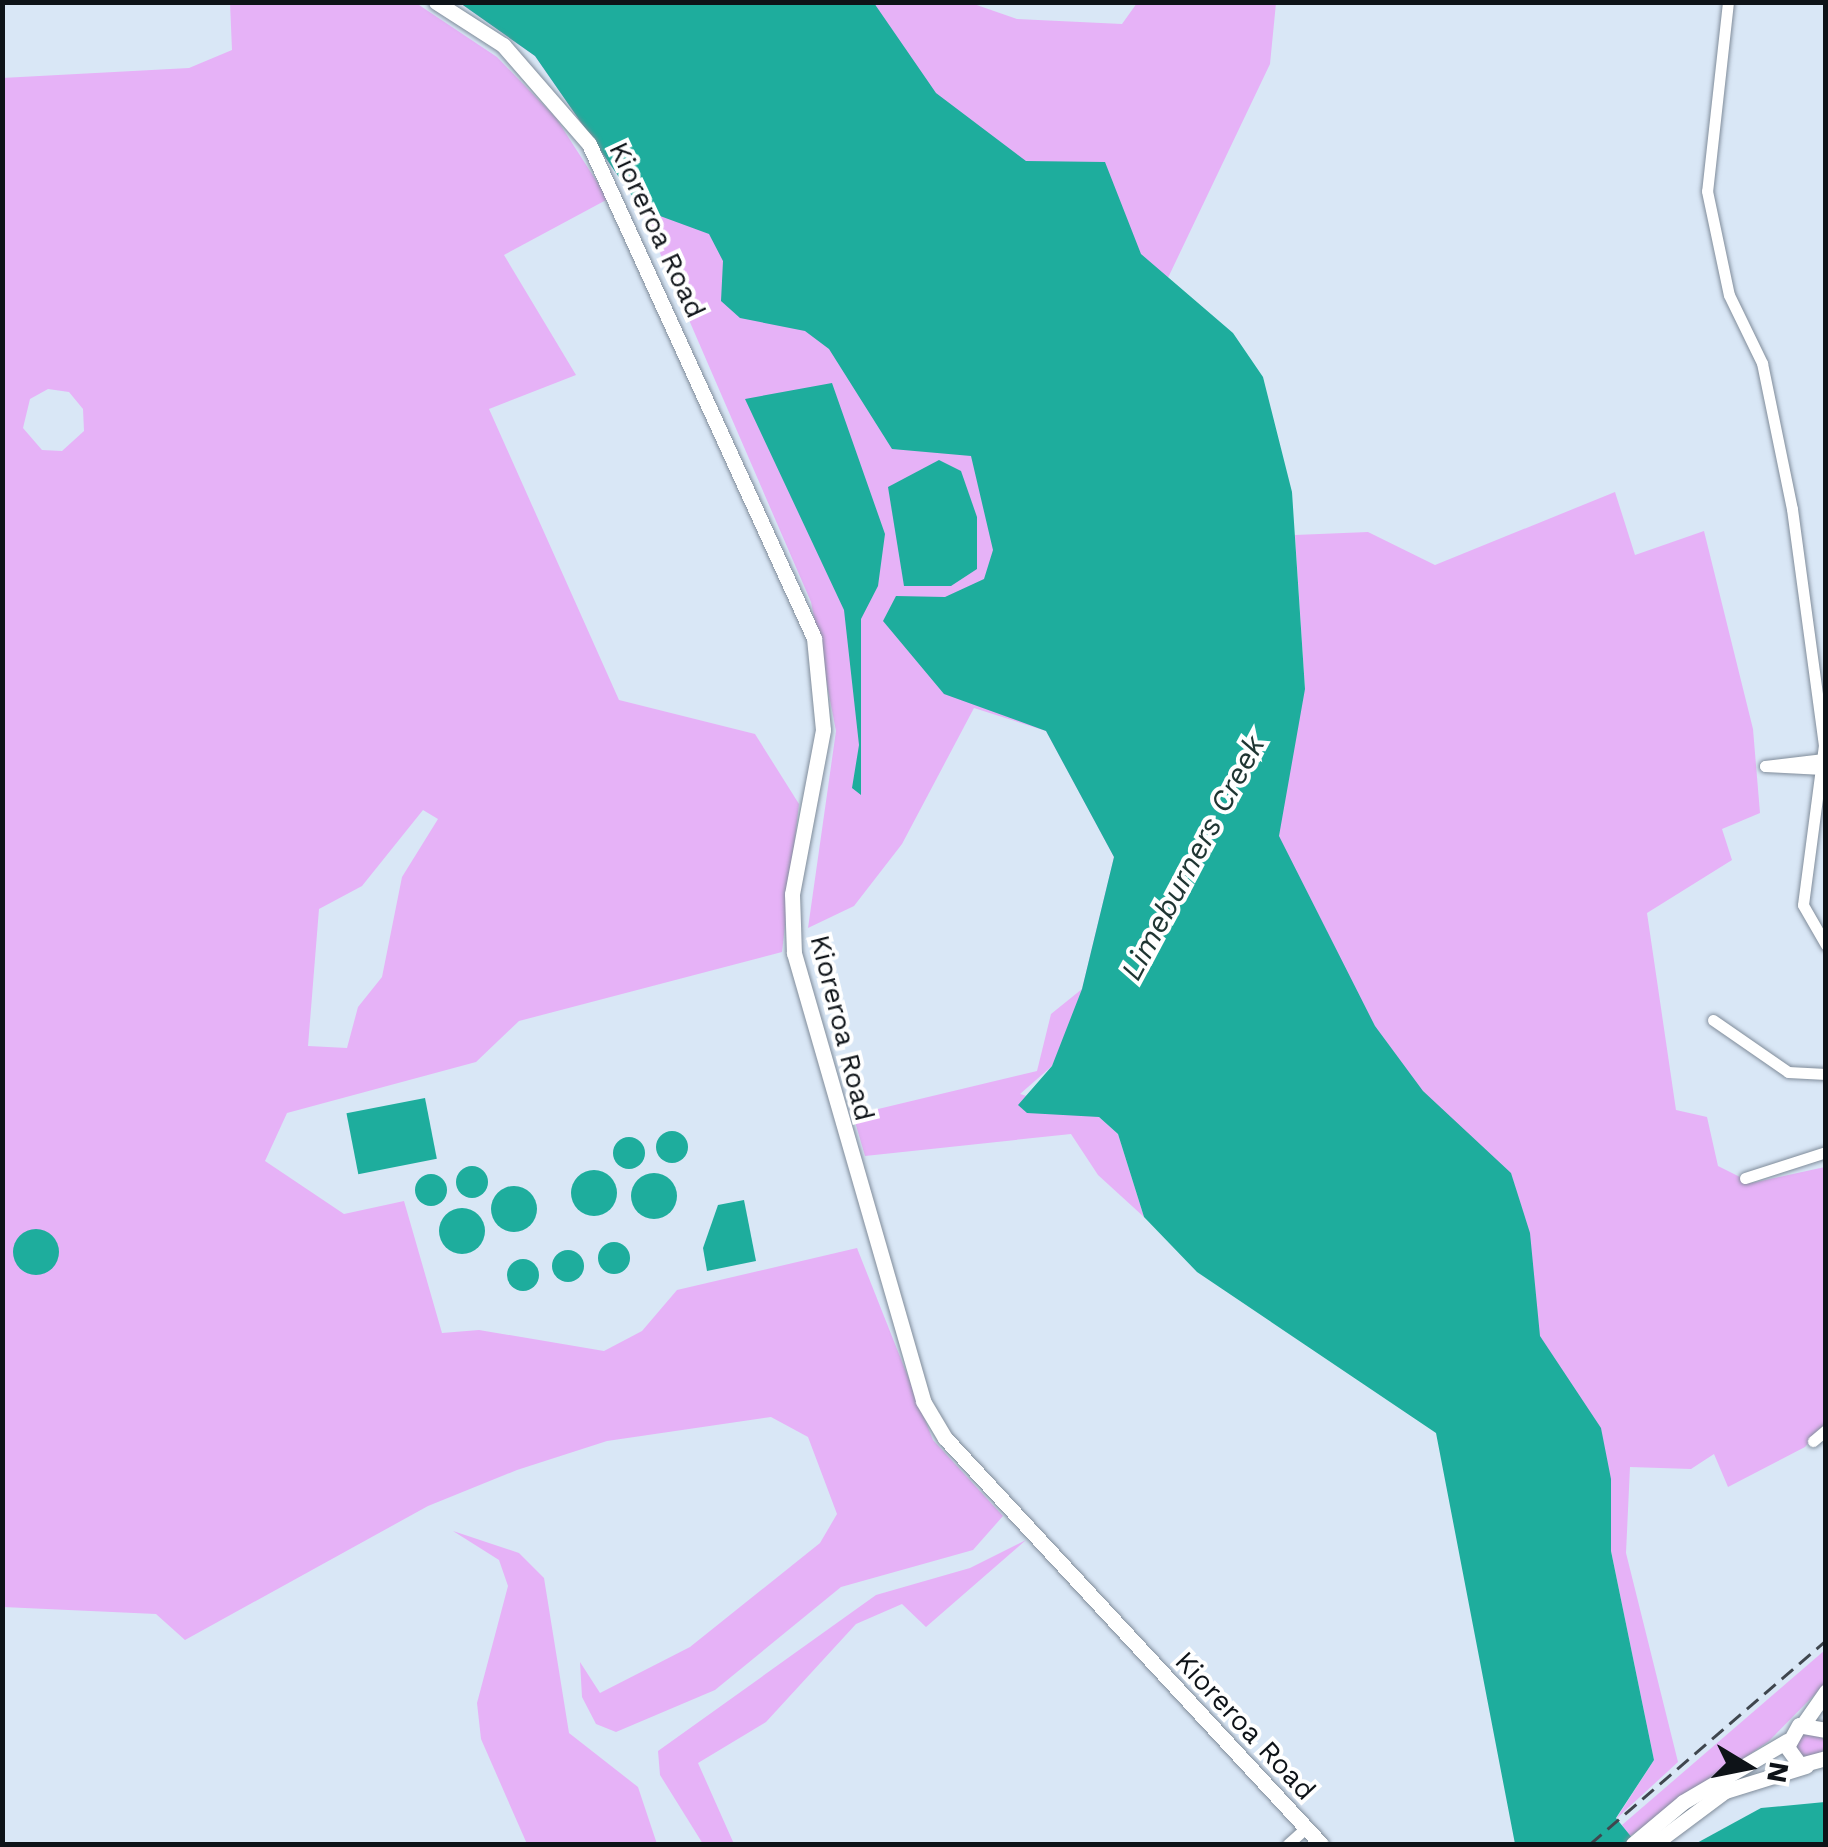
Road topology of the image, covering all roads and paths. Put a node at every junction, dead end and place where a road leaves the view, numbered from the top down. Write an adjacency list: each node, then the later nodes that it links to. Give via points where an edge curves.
1 (436, 2): 17 (main road, Kioreroa Road, via 503,45 589,144 814,638 823,730 792,894 797,973 922,1401 945,1438)
2 (1728, 2): 3 (street, via 1707,191 1729,294 1758,348 1786,480)
3 (1823, 764): 4 (street, via 1803,905)
4 (1826, 945)
5 (1713, 1020): 6 (street, via 1788,1072)
6 (1826, 1074)
7 (1826, 1152): 8 (street)
8 (1745, 1178)
9 (1826, 1430): 10 (street)
10 (1812, 1441)
11 (1826, 1691): 12 (main road)
12 (1804, 1723): 13 (main road); 14 (main road)
13 (1825, 1729)
14 (1787, 1741): 15 (main road); 16 (main road)
15 (1818, 1765): 16 (main road, via 1725,1791)
16 (1665, 1825): 20 (main road); 21 (main road)
17 (1306, 1828): 18 (street); 19 (main road, Kioreroa Road)
18 (1288, 1844)
19 (1321, 1844)
20 (1633, 1844)
21 (1654, 1844)

